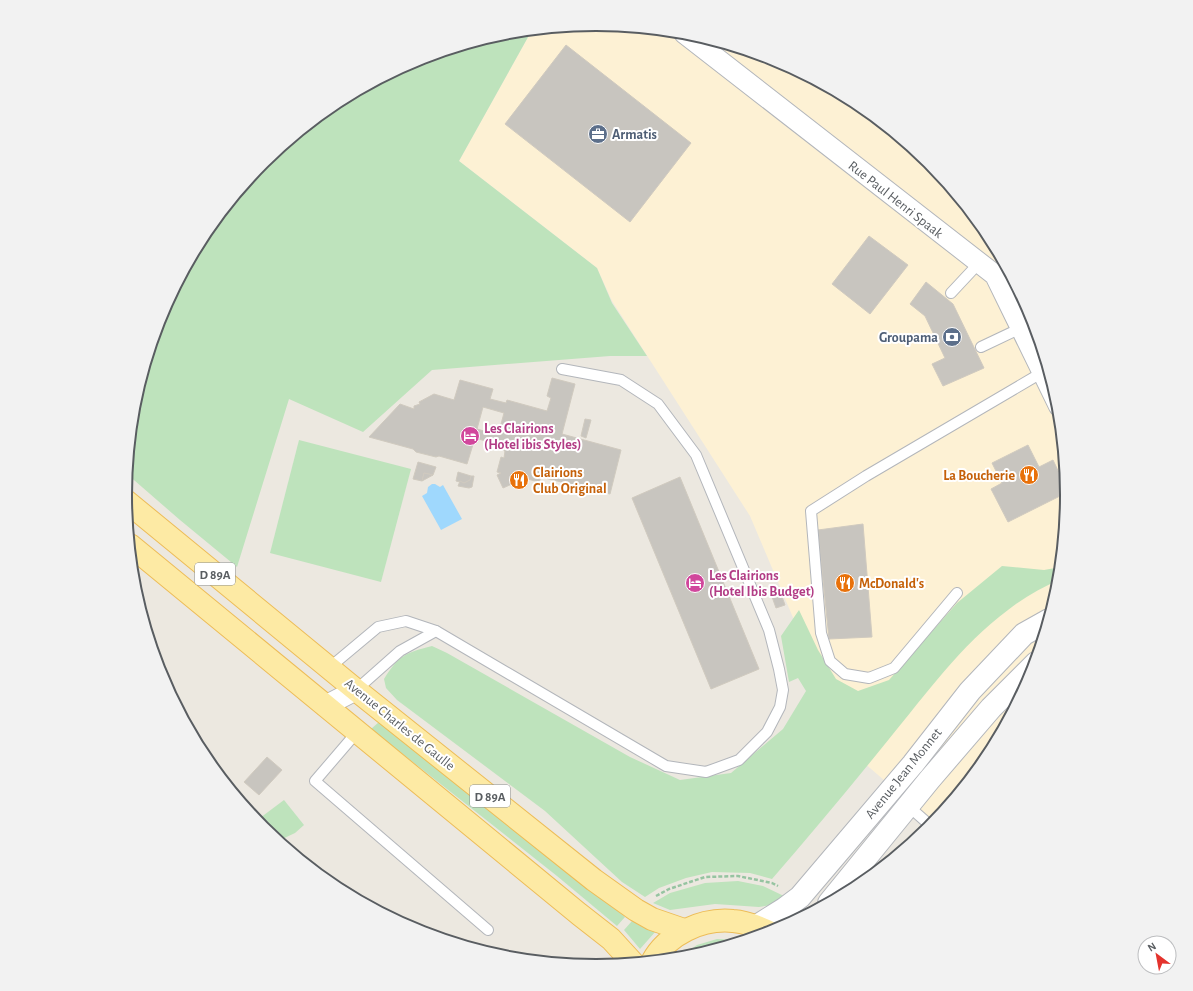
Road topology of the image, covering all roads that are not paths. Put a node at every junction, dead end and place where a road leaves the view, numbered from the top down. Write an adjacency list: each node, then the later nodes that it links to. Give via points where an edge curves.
1 (696, 42): 2 (street, Rue Paul Henri Spaak)
2 (979, 263): 3 (lane); 4 (street, Rue Paul Henri Spaak, via 995,275)
3 (951, 293)
4 (1021, 328): 5 (lane); 7 (street, Rue Paul Henri Spaak)
5 (981, 347)
6 (562, 369): 13 (lane, via 621,380 658,404 696,455 769,630 782,690 780,708 767,732 739,760 706,772 666,766)
7 (1043, 372): 8 (street, Rue Paul Henri Spaak); 11 (lane, via 811,511 821,633 830,661 845,674 869,678 894,668)
8 (1046, 377)
9 (132, 506): 14 (main road, Avenue Charles de Gaulle / D 89A)
10 (135, 549): 17 (main road, D 89A)
11 (957, 593)
12 (1043, 624): 19 (street, Avenue Jean Monnet, via 1024,634 970,691)
13 (436, 631): 14 (lane, via 406,621 378,627); 16 (lane, via 400,651)
14 (329, 668): 16 (main road, Avenue Charles de Gaulle / D 89A)
15 (1025, 674): 20 (street, Avenue Jean Monnet, via 991,708)
16 (356, 690): 17 (street); 25 (main road, Avenue Charles de Gaulle / D 89A, via 594,880 652,919)
17 (325, 706): 18 (main road, D 89A)
18 (357, 732): 24 (lane, via 315,781); 27 (main road, D 89A, via 611,939)
19 (890, 791): 20 (lane); 23 (street, Avenue Jean Monnet, via 800,897)
20 (909, 806): 21 (lane); 22 (street, Avenue Jean Monnet)
21 (927, 822)
22 (839, 892)
23 (764, 929): 25 (main road, via 733,920 708,922)
24 (488, 930)
25 (684, 930): 26 (main road, via 667,942)
26 (656, 956)
27 (629, 959)

